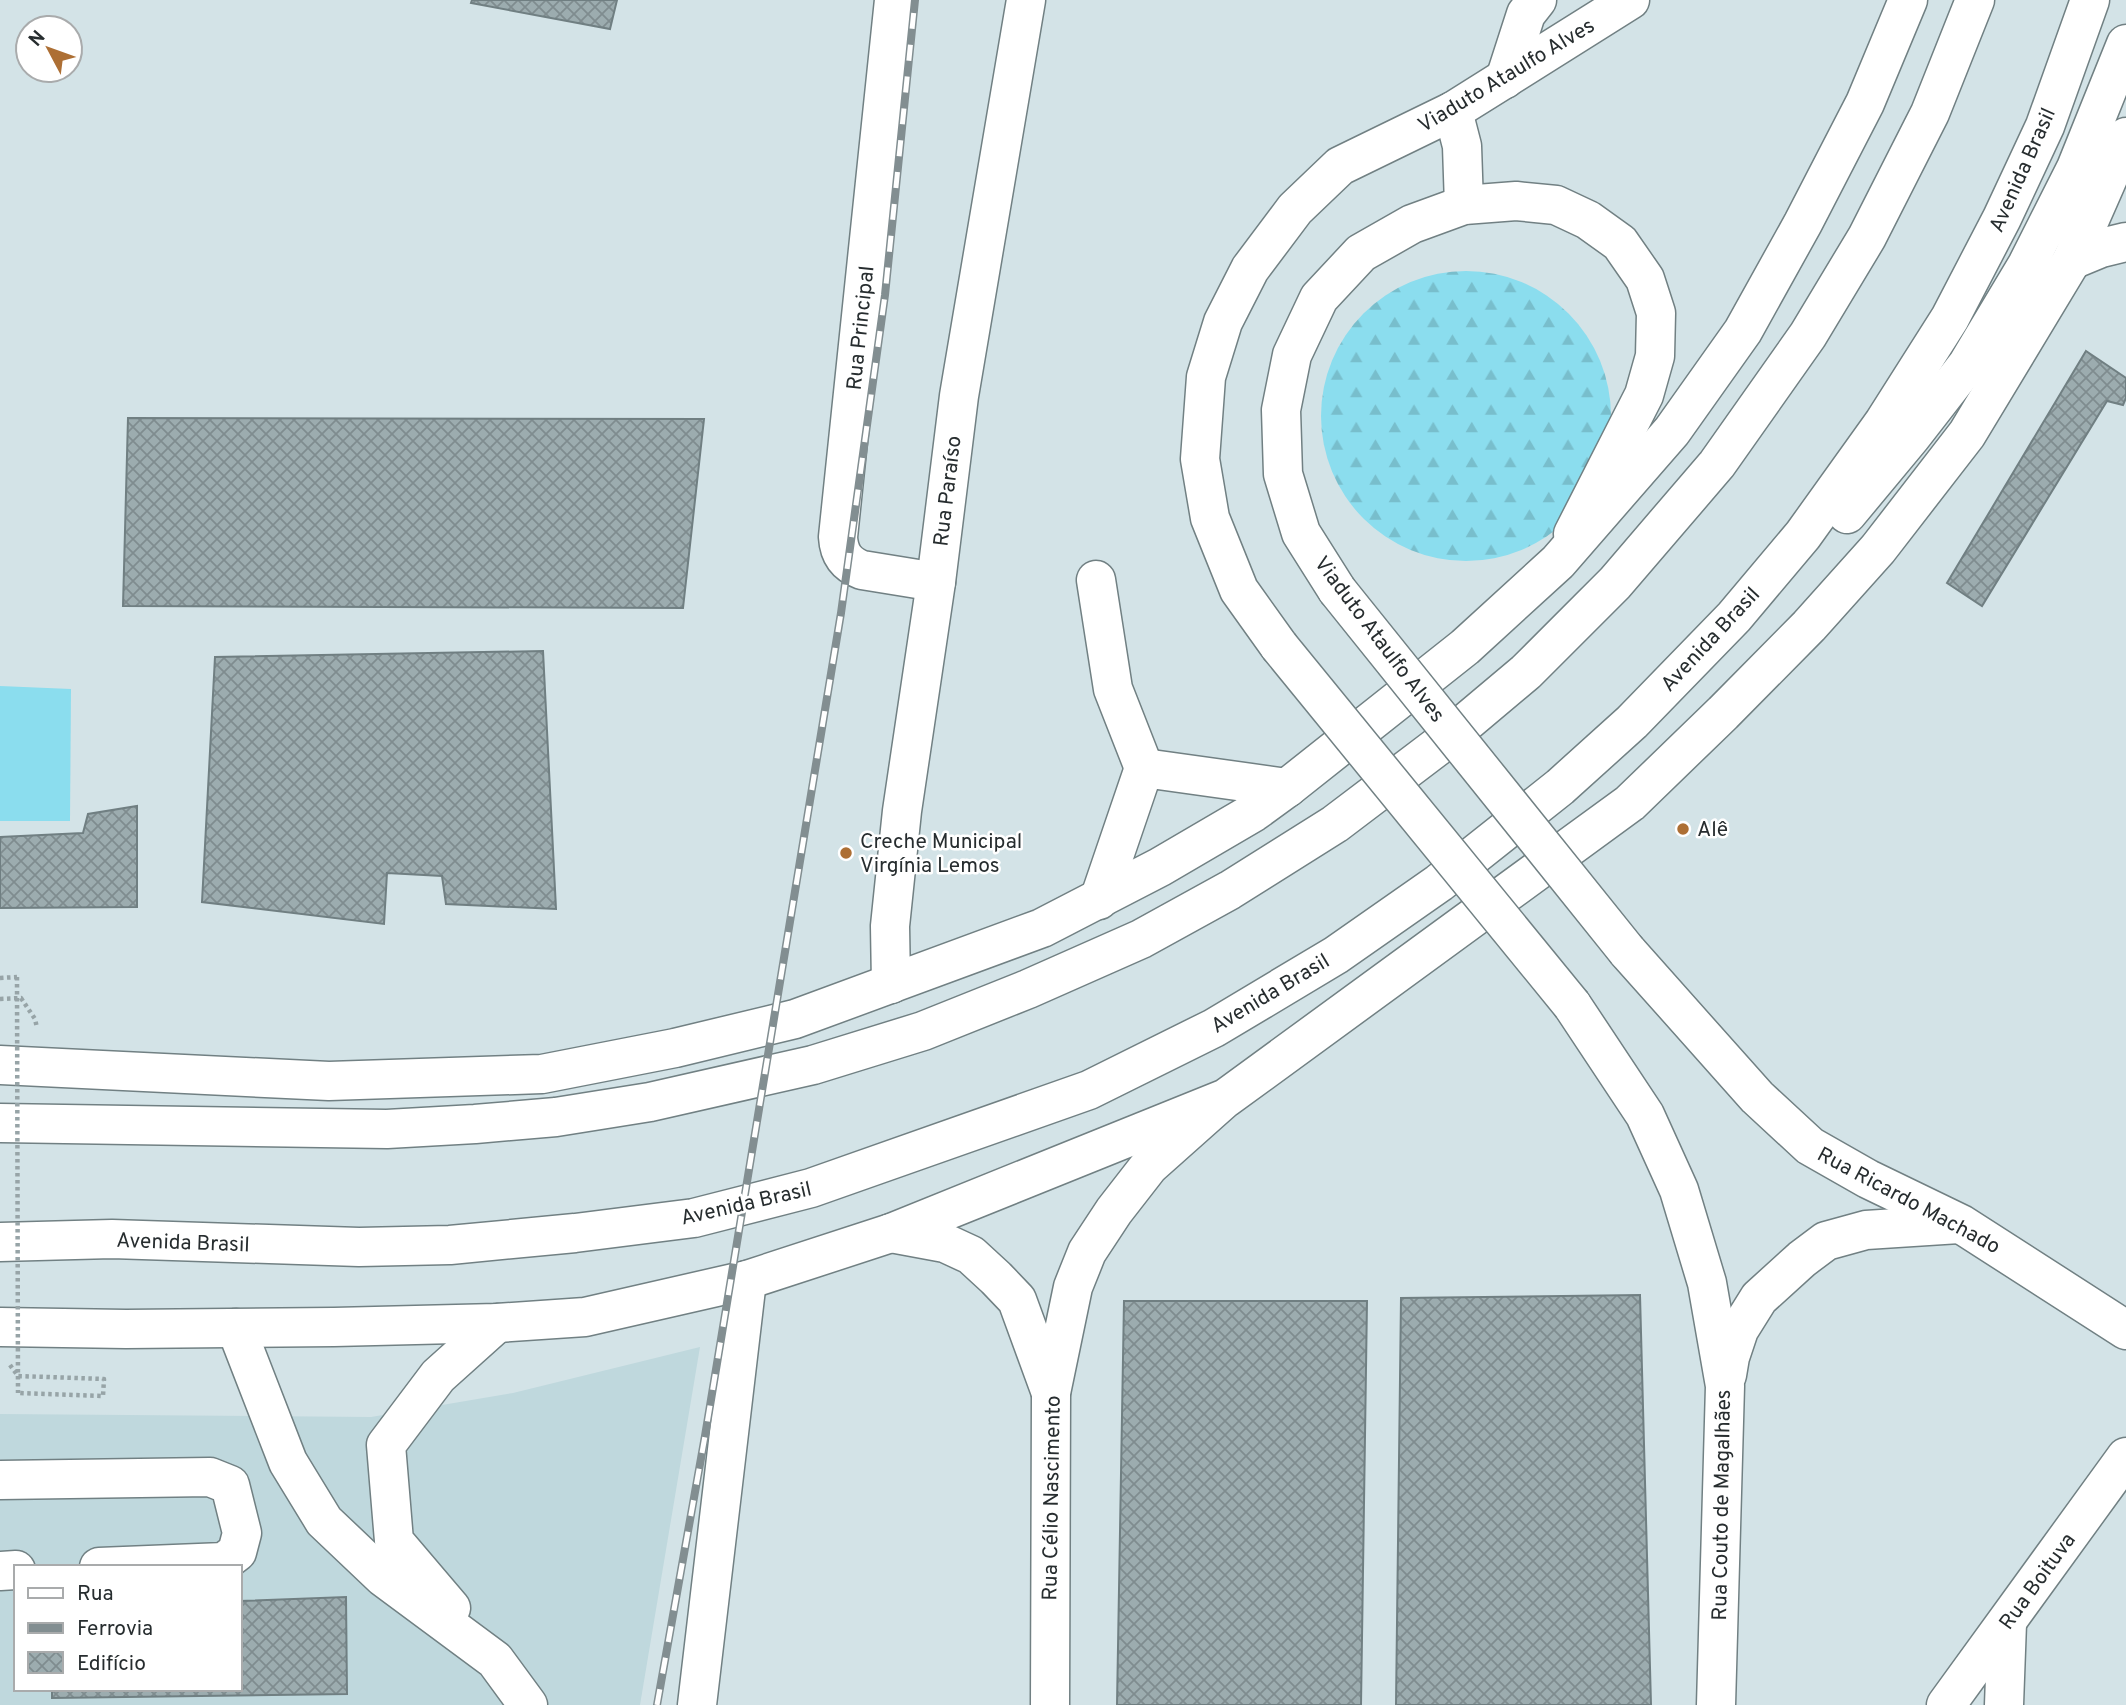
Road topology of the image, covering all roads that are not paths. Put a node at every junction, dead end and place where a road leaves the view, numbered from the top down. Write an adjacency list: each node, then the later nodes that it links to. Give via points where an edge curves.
1 (894, 0): 17 (main road, Rua Principal, via 838,537 839,549 852,566)
2 (1026, 0): 17 (main road, Rua Paraíso, via 959,396)
3 (1537, 0): 9 (main road, via 1526,14)
4 (1630, 0): 9 (main road, Viaduto Ataulfo Alves)
5 (1909, 0): 15 (main road, via 1865,103 1743,331 1671,431)
6 (1975, 0): 27 (main road, via 1930,113 1867,237 1808,335 1708,474 1615,583 1526,673 1335,824 1219,896 1141,939 923,1031 813,1065 650,1101 556,1117 387,1129)
7 (2090, 0): 18 (main road, Avenida Brasil, via 2045,126 1950,318 1891,411 1795,545 1734,617)
8 (2126, 44): 18 (main road, via 2076,168 2027,265 1967,365 1834,529)
9 (1505, 79): 10 (main road, Viaduto Ataulfo Alves)
10 (1453, 111): 12 (main road, via 1462,146); 24 (main road, Viaduto Ataulfo Alves, bridge, via 1340,166 1295,209 1250,269 1223,322 1206,377 1200,459 1210,519 1239,590 1279,646)
11 (2126, 137): 14 (main road)
12 (1464, 205): 15 (main road, Viaduto Ataulfo Alves, via 1516,201 1556,205 1588,220 1620,243 1645,279 1656,313 1655,356 1644,395); 22 (main road, Viaduto Ataulfo Alves, bridge, via 1412,224 1361,253 1319,298 1292,355 1281,410 1283,474 1301,533 1338,590)
13 (2126, 242): 14 (main road)
14 (2072, 260): 26 (main road, via 1967,434 1878,549 1723,713 1630,803)
15 (1558, 562): 20 (main road, via 1465,647)
16 (1096, 580): 19 (main road, via 1113,690)
17 (936, 582): 23 (main road, Rua Paraíso, via 902,811 890,926)
18 (1632, 722): 30 (main road, Avenida Brasil, via 1560,787 1439,883 1336,955 1214,1028 1089,1090 811,1188 694,1218 450,1245 359,1247 112,1239)
19 (1144, 768): 20 (main road); 21 (main road)
20 (1287, 788): 21 (main road, via 1254,812)
21 (1099, 900): 23 (main road, via 1042,928)
22 (1628, 951): 28 (main road, Rua Ricardo Machado, via 1756,1097 1810,1146)
23 (891, 984): 25 (main road, via 795,1019 542,1074 329,1081)
24 (1572, 1005): 38 (main road, Rua Couto de Magalhães, via 1645,1115 1679,1190 1707,1283)
25 (0, 1065)
26 (1226, 1098): 29 (main road); 39 (main road, Rua Célio Nascimento, via 1149,1166 1087,1252 1073,1287)
27 (0, 1123)
28 (1961, 1224): 31 (main road, Rua Ricardo Machado); 38 (main road, via 1866,1230 1826,1241 1759,1298 1748,1313 1730,1357)
29 (891, 1233): 32 (main road); 39 (main road, via 945,1243 971,1255 996,1278 1017,1300)
30 (0, 1242)
31 (2039, 1273): 33 (main road, via 2073,1286); 37 (main road, Rua Ricardo Machado)
32 (747, 1280): 34 (main road, via 585,1317); 46 (main road)
33 (2126, 1295)
34 (497, 1323): 36 (main road); 44 (main road, via 438,1376 386,1445 394,1541)
35 (0, 1327): 36 (main road)
36 (236, 1328): 44 (main road, via 288,1462 324,1521 383,1577)
37 (2126, 1330)
38 (1725, 1386): 48 (main road, Rua Couto de Magalhães)
39 (1051, 1393): 47 (main road, Rua Célio Nascimento)
40 (2126, 1457): 43 (main road, Rua Boituva)
41 (0, 1480): 42 (main road, via 210,1477 230,1485 242,1533 237,1552 224,1562)
42 (149, 1565)
43 (2007, 1623): 49 (main road, Rua Boituva); 50 (main road)
44 (495, 1660): 45 (main road)
45 (528, 1705)
46 (697, 1705)
47 (1050, 1705)
48 (1716, 1705)
49 (1946, 1705)
50 (2004, 1705)

